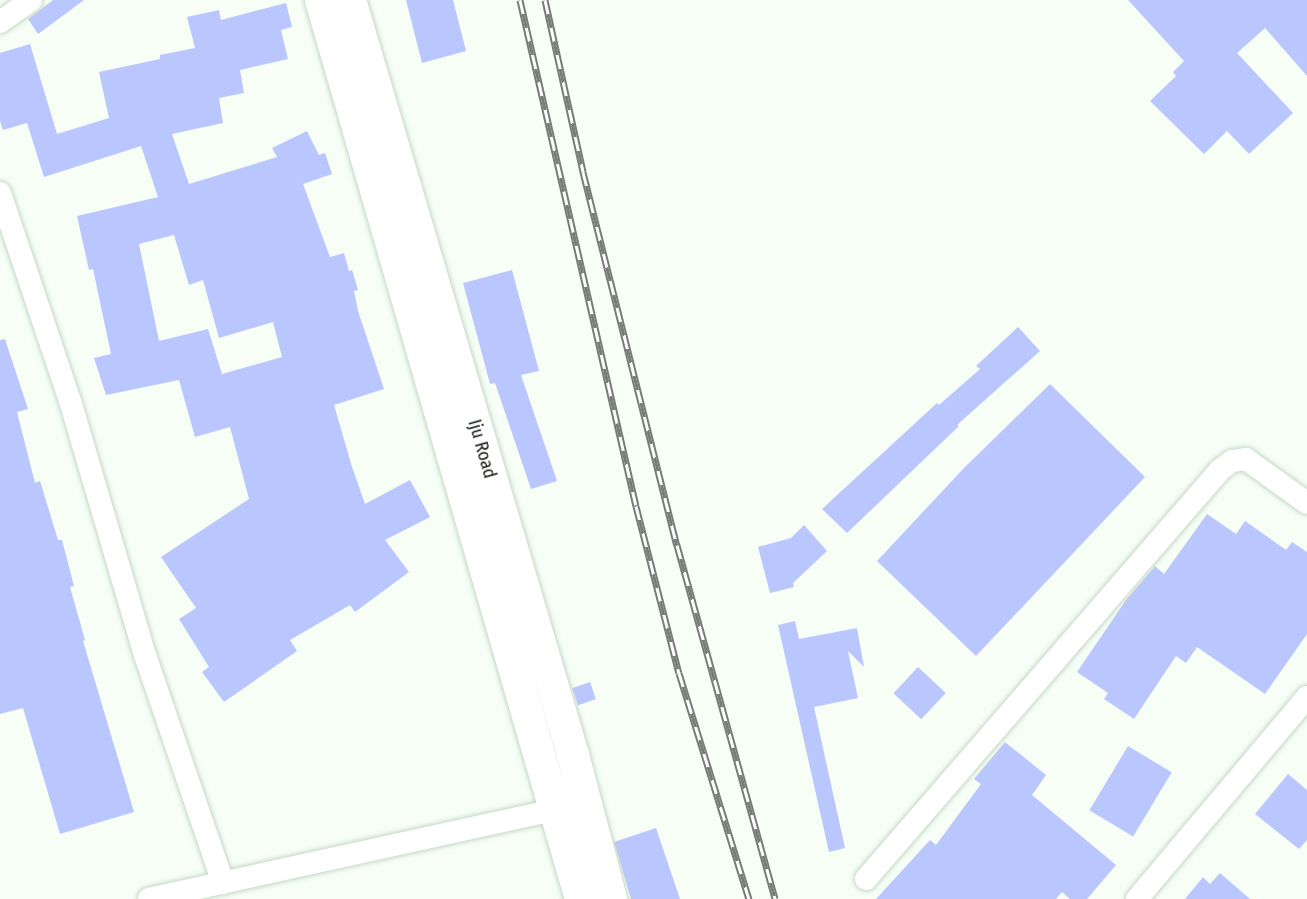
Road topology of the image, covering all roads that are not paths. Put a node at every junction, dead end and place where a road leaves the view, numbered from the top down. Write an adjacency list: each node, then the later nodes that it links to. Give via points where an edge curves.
1 (31, 0): 4 (street)
2 (321, 0): 8 (main road, Iju Road)
3 (350, 0): 13 (main road, Iju Road, via 570,744)
4 (0, 22)
5 (0, 193): 10 (street, via 71,404 146,655)
6 (1307, 503): 9 (street, via 1246,459 1232,461 1220,470)
7 (1307, 697): 14 (street)
8 (557, 809): 10 (street); 12 (main road, Iju Road)
9 (866, 879)
10 (224, 884): 11 (street)
11 (149, 899)
12 (581, 899)
13 (610, 899)
14 (1137, 899)

